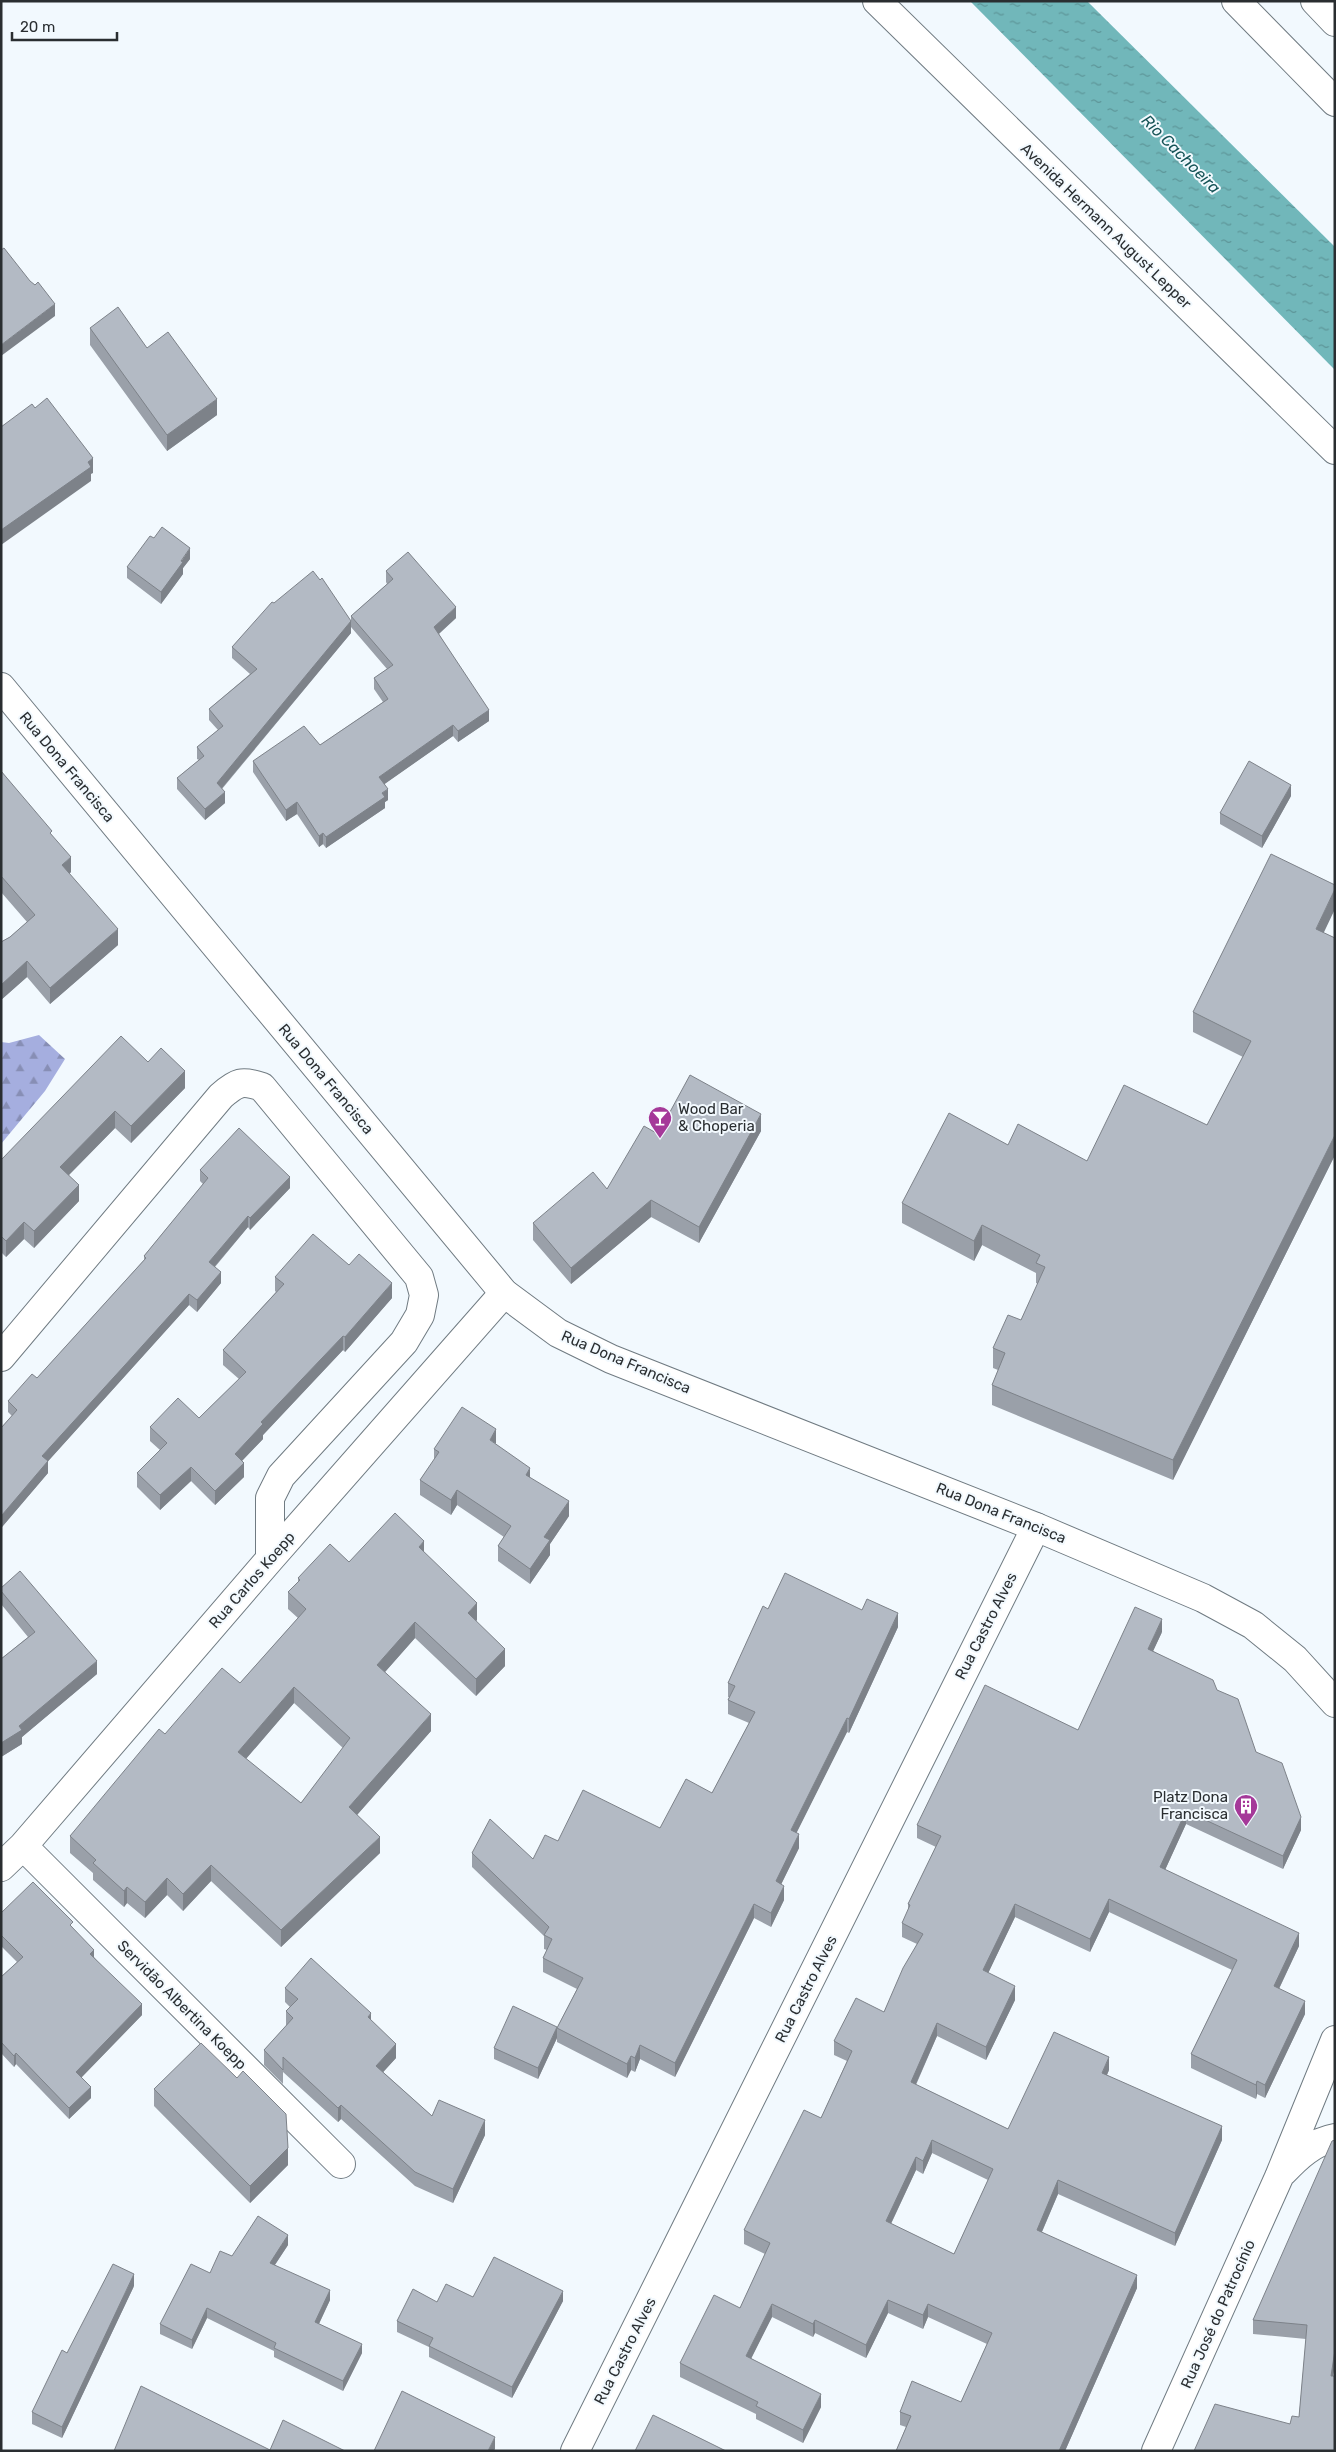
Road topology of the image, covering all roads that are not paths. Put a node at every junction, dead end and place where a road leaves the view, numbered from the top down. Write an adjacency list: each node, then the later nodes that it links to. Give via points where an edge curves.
1 (877, 1): 6 (street, Avenida Hermann August Lepper)
2 (1236, 1): 5 (street)
3 (1315, 1): 4 (street)
4 (1335, 22)
5 (1335, 102)
6 (1335, 450)
7 (1, 687): 8 (street, Rua Dona Francisca)
8 (504, 1293): 10 (street, Rua Dona Francisca, via 558,1334 611,1359); 11 (street, Rua Carlos Koepp)
9 (1, 1357): 11 (street, via 221,1096 233,1086 247,1082 262,1087 419,1277 424,1295 420,1315 404,1342 281,1476 270,1498)
10 (1036, 1527): 12 (street, Rua Dona Francisca, via 1203,1598 1254,1625 1295,1659); 19 (street, Rua Castro Alves)
11 (270, 1559): 13 (street, Rua Carlos Koepp)
12 (1332, 1702)
13 (23, 1846): 14 (street, Rua Carlos Koepp); 17 (street, Servidão Albertina Koepp)
14 (1, 1867)
15 (1335, 2040): 18 (street, Rua José do Patrocínio)
16 (1335, 2138): 18 (street, Rua José do Patrocínio, via 1324,2140 1298,2155)
17 (341, 2164)
18 (1279, 2177): 20 (street, Rua José do Patrocínio)
19 (575, 2451)
20 (1156, 2451)

